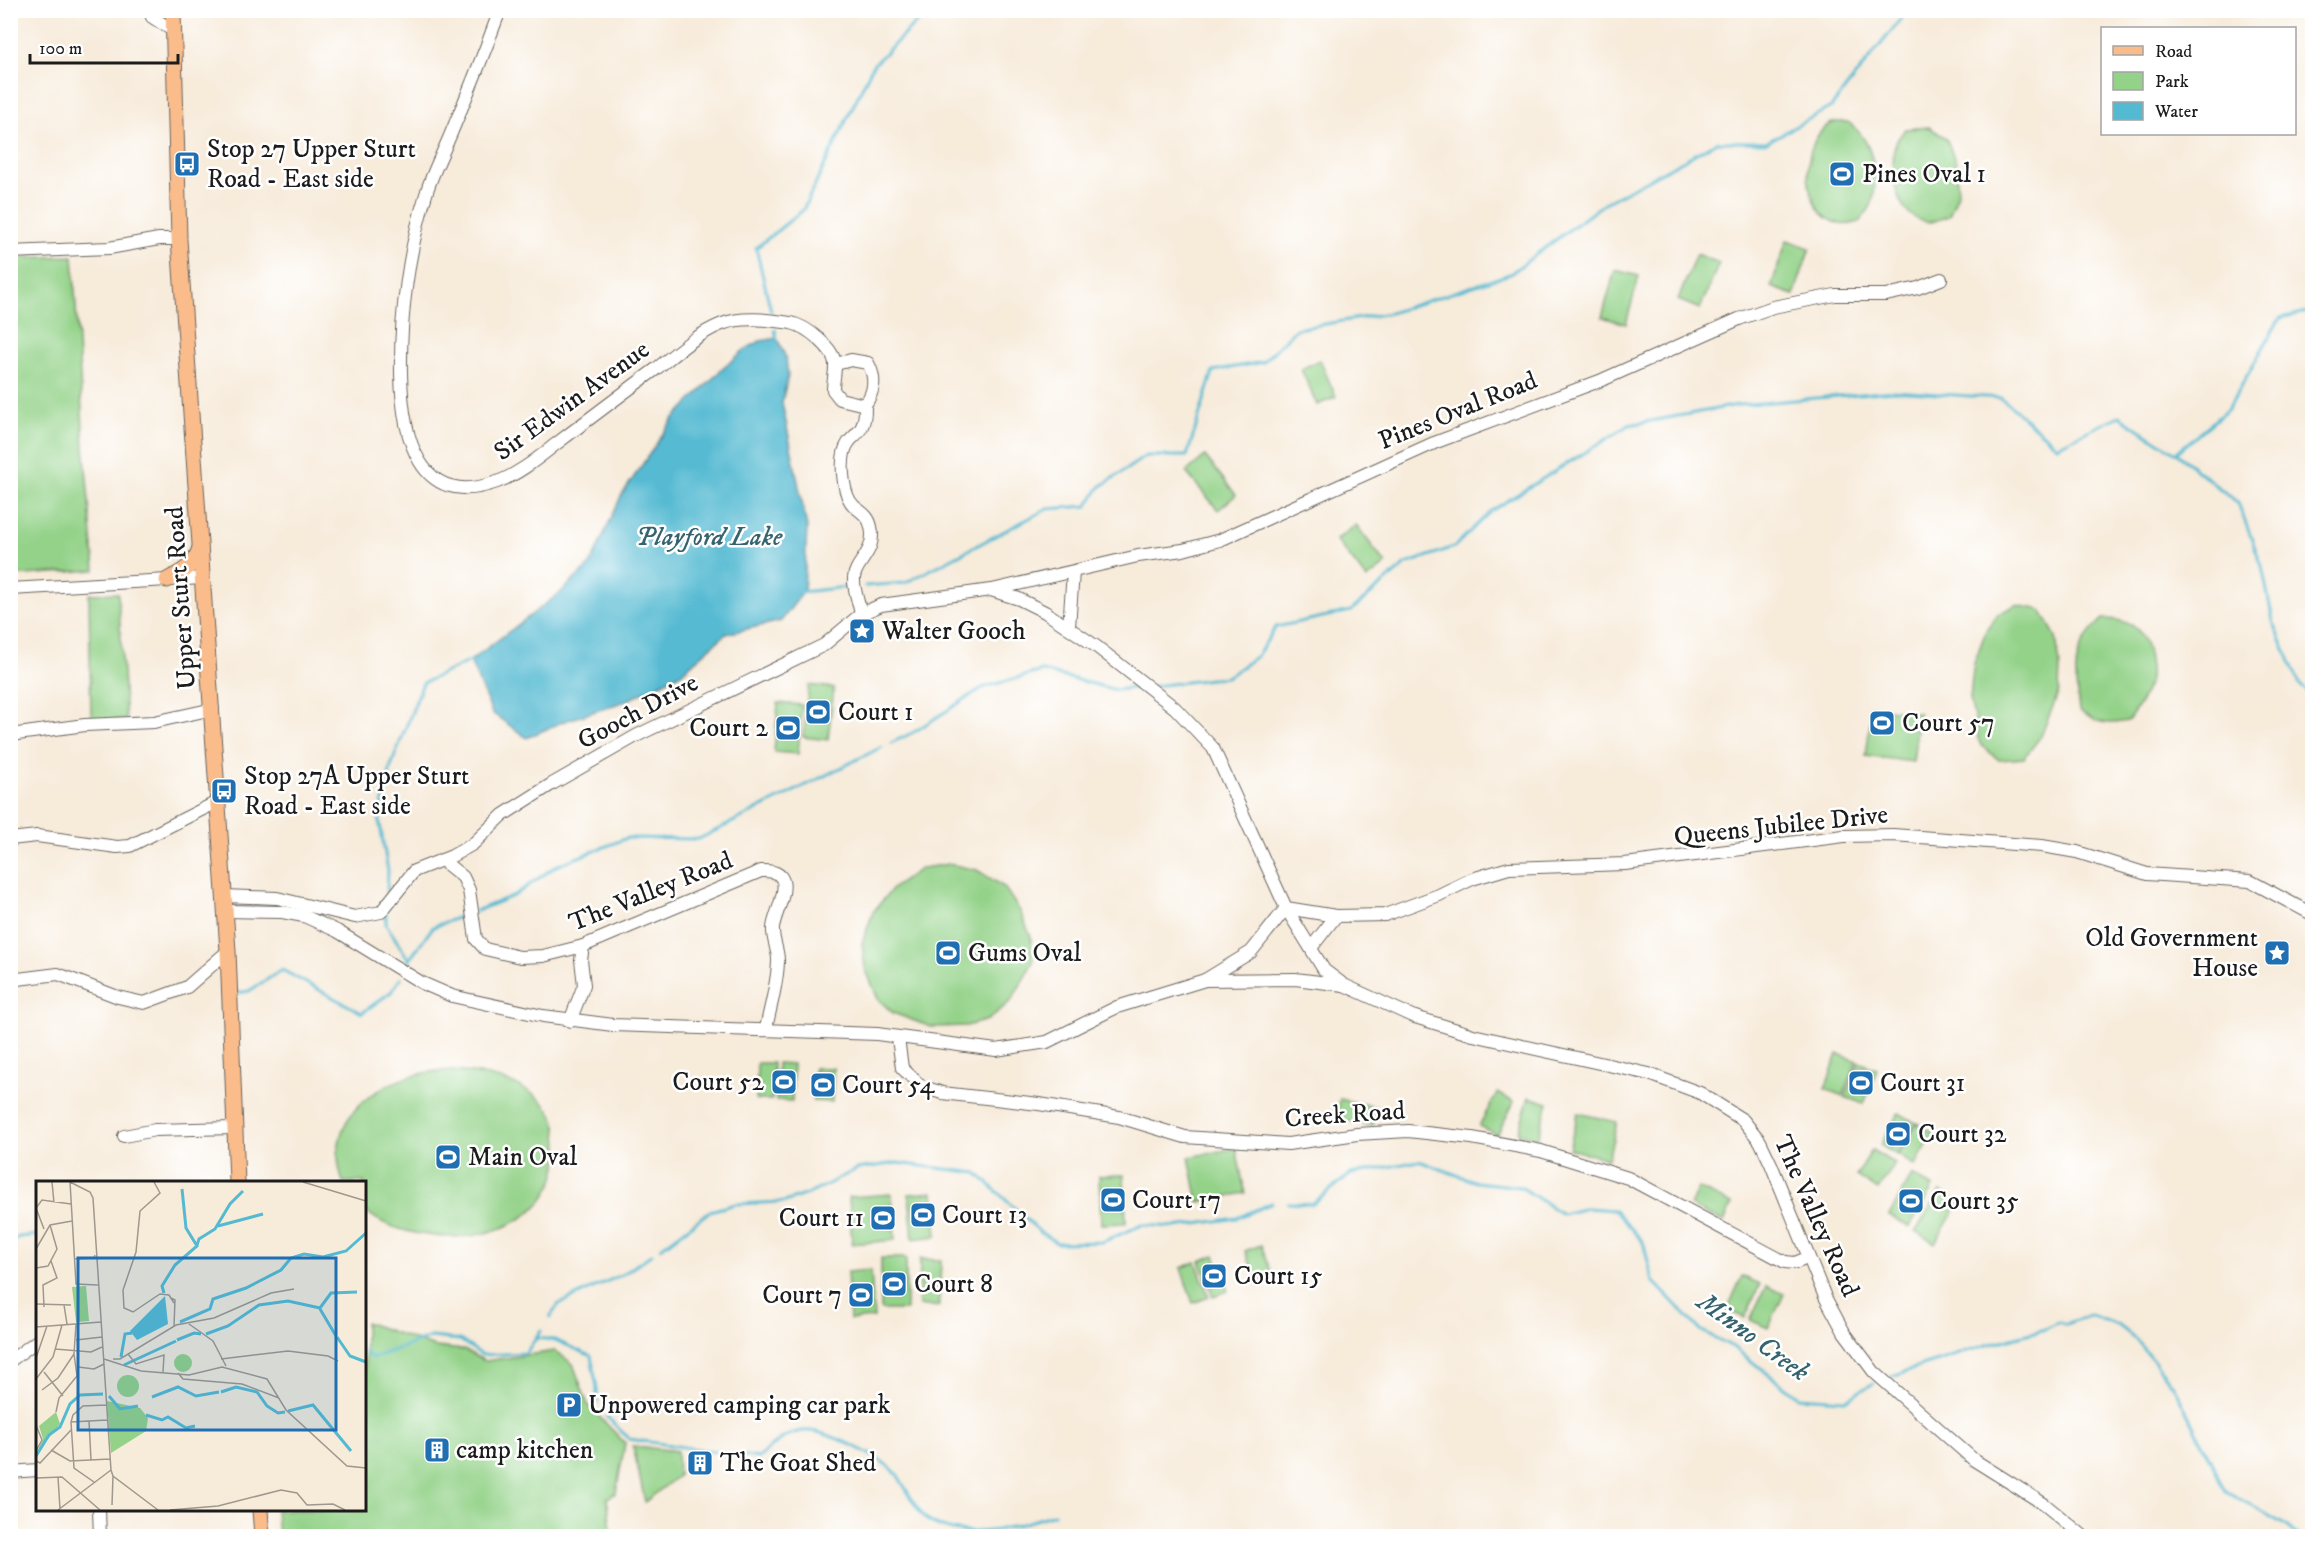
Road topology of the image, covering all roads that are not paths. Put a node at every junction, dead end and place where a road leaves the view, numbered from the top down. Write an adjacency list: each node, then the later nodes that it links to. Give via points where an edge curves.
1 (150, 10): 4 (street, via 152,16)
2 (173, 10): 4 (main road, Upper Sturt Road)
3 (500, 10): 8 (street, Sir Edwin Avenue, via 427,190 407,283 400,337 401,383 411,448 421,468 447,484 470,487 513,474 689,344 724,323 771,320 797,325 818,337)
4 (175, 32): 5 (main road, Upper Sturt Road)
5 (179, 239): 6 (street, via 109,248); 10 (main road, Upper Sturt Road)
6 (10, 252)
7 (1941, 279): 11 (street, Pines Oval Road, via 1886,294 1835,295 1773,307 1611,377 1434,443 1220,540)
8 (836, 364): 9 (street, via 833,390 840,399); 9 (street, via 851,360 868,363 874,385)
9 (865, 405): 16 (street, via 866,423 844,454 844,477 852,505 865,513 871,527 867,555 853,579)
10 (200, 545): 12 (main road, Upper Sturt Road); 13 (main road, via 196,559 186,571)
11 (1073, 572): 15 (street, Pines Oval Road); 17 (street)
12 (203, 578): 13 (street); 18 (main road, Upper Sturt Road)
13 (167, 580): 14 (street)
14 (10, 589)
15 (991, 590): 16 (street, Pines Oval Road, via 881,606); 17 (street, via 1019,599)
16 (861, 614): 22 (street, Gooch Drive, via 824,645 636,736 552,784 503,815 473,844)
17 (1069, 627): 24 (street, via 1176,708 1213,748)
18 (213, 709): 19 (street, via 154,722 85,725); 20 (main road, Upper Sturt Road)
19 (10, 735)
20 (217, 802): 21 (street, via 130,846 37,836); 23 (main road, Upper Sturt Road)
21 (10, 839)
22 (442, 860): 23 (street, Gooch Drive, via 414,871 381,912 368,916 339,915 277,898); 27 (street, The Valley Road, via 463,877 469,890 476,939 485,949 520,957)
23 (225, 903): 29 (main road, Upper Sturt Road); 33 (street, The Valley Road, via 304,916 439,991)
24 (1286, 908): 26 (street, Queens Jubilee Drive); 28 (street, The Valley Road); 31 (street, The Valley Road, via 1251,952)
25 (2313, 914): 26 (street, Queens Jubilee Drive, via 2250,881 2147,874 2077,852 2042,846 1893,835 1844,836 1625,864 1509,868 1385,915)
26 (1336, 916): 28 (street)
27 (583, 946): 33 (street, via 584,985); 34 (street, The Valley Road, via 761,871 772,873 782,881 784,893 773,929 778,963)
28 (1311, 948): 32 (street, The Valley Road, via 1324,970)
29 (228, 951): 30 (street, via 187,987 144,1003 58,974); 36 (main road, Upper Sturt Road)
30 (10, 980)
31 (1205, 980): 32 (street, The Valley Road, via 1295,979); 35 (street, The Valley Road, via 1117,1007 1047,1042 996,1050)
32 (1344, 985): 39 (street, The Valley Road, via 1412,1016 1473,1035 1649,1074 1723,1106 1743,1120 1760,1141)
33 (570, 1021): 34 (street, The Valley Road)
34 (766, 1029): 35 (street, The Valley Road)
35 (898, 1038): 39 (street, Creek Road, via 902,1068 921,1086 942,1094 1119,1117 1185,1137 1288,1144 1408,1131 1472,1137 1541,1151 1628,1178 1785,1262)
36 (233, 1128): 37 (street, via 155,1130); 38 (main road, Upper Sturt Road)
37 (124, 1136)
38 (237, 1181)
39 (1808, 1258): 48 (street, The Valley Road, via 1844,1332 1874,1372 1974,1460 2044,1504)
40 (36, 1342): 41 (street)
41 (10, 1361)
42 (36, 1470): 43 (street)
43 (10, 1472)
44 (99, 1511): 46 (street)
45 (260, 1511): 47 (main road)
46 (100, 1536)
47 (262, 1536)
48 (2083, 1536)

